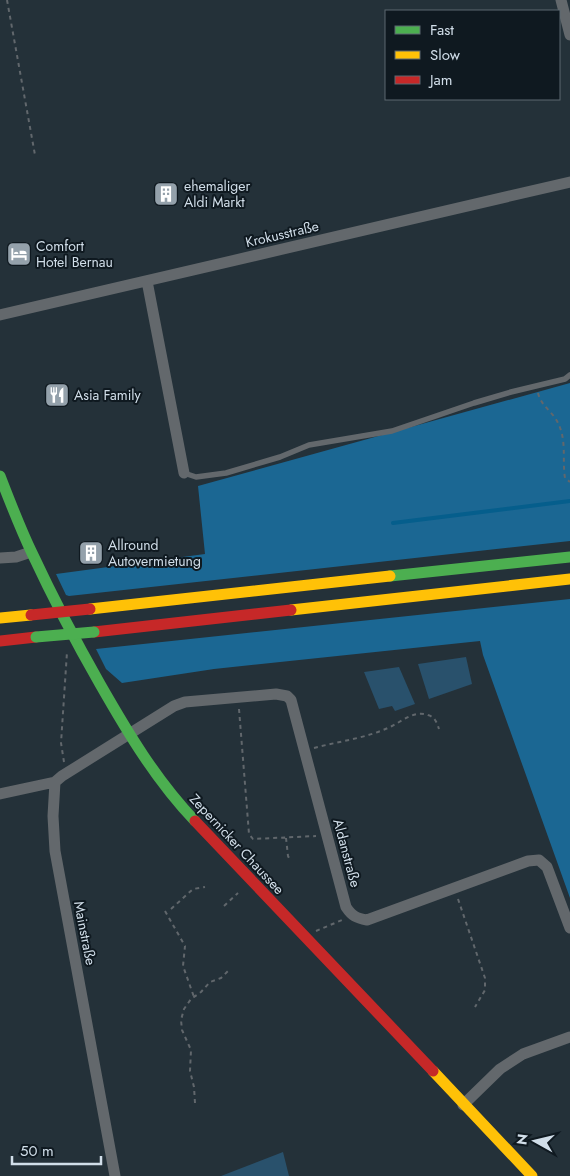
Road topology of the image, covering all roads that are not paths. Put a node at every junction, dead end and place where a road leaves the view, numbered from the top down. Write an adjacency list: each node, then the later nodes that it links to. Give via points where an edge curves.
1 (561, 0): 2 (street)
2 (570, 35)
3 (570, 182): 4 (street, Krokusstraße)
4 (147, 281): 5 (street, Krokusstraße); 7 (street)
5 (0, 315)
6 (570, 375): 7 (lane, via 392,431 309,445 226,473 196,477)
7 (184, 473)
8 (0, 476): 9 (main road, Zepernicker Chaussee)
9 (31, 552): 11 (street); 15 (main road, Zepernicker Chaussee)
10 (570, 557): 13 (main road, bridge)
11 (0, 558)
12 (570, 579): 14 (main road, bridge)
13 (0, 618)
14 (0, 641)
15 (129, 735): 16 (street); 18 (street, Aldanstraße, via 185,702 276,694 287,696 295,713 346,907 351,914 367,920 528,861 539,860 547,867); 20 (main road, Zepernicker Chaussee, via 180,805)
16 (55, 782): 17 (street); 21 (street, Mainstraße, via 54,851)
17 (0, 794)
18 (570, 928)
19 (570, 1037): 20 (street, via 523,1054 500,1069)
20 (463, 1105): 22 (main road, Zepernicker Chaussee)
21 (114, 1176)
22 (532, 1176)

